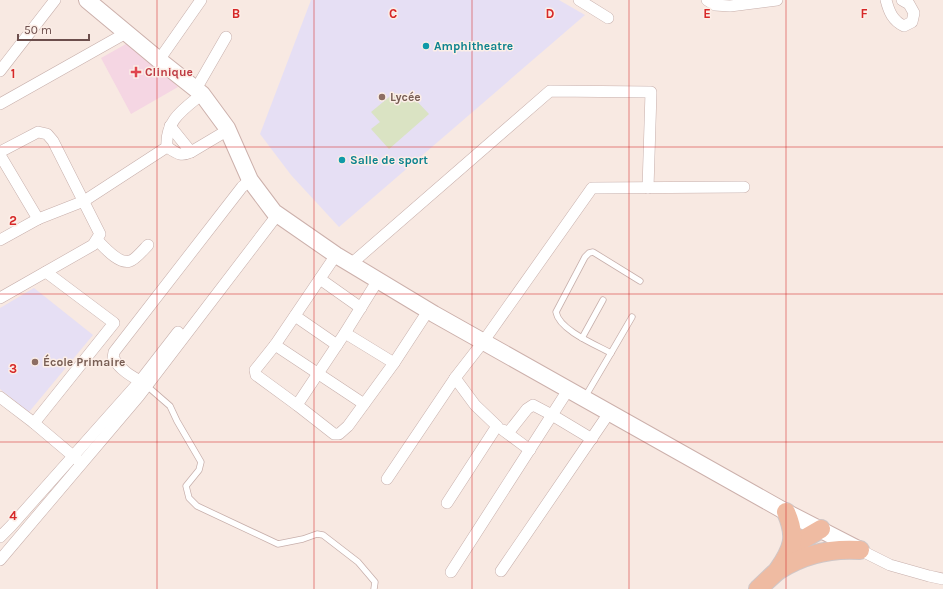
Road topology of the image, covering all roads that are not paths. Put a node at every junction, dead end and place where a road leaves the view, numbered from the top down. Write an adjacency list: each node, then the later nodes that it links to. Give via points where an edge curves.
1 (55, 0): 13 (street)
2 (87, 0): 10 (main road)
3 (201, 0): 12 (street)
4 (579, 0): 9 (street)
5 (707, 0): 6 (street, via 715,5 730,6)
6 (777, 0)
7 (886, 0): 8 (street, via 889,11 897,23 904,26 912,22 914,13 909,4)
8 (902, 0)
9 (608, 18)
10 (126, 33): 12 (main road); 15 (street)
11 (226, 37): 14 (street)
12 (159, 60): 14 (main road)
13 (0, 71)
14 (199, 91): 16 (street, via 174,118); 17 (main road)
15 (0, 104)
16 (170, 126): 18 (street, via 166,138); 20 (street)
17 (228, 130): 20 (street); 22 (main road)
18 (167, 147): 20 (street, via 180,155); 25 (street)
19 (0, 152): 25 (street, via 38,132 47,134)
20 (192, 152)
21 (0, 155): 27 (street)
22 (250, 180): 26 (main road); 52 (street, via 114,352 113,358 117,365)
23 (744, 187): 24 (street)
24 (648, 188): 32 (street, via 651,92 550,91); 45 (street, via 592,188)
25 (84, 201): 27 (street); 29 (street, via 100,234)
26 (276, 213): 31 (main road); 52 (street)
27 (38, 219): 28 (street)
28 (0, 240)
29 (97, 240): 30 (street, via 124,262 130,261); 33 (street, via 93,245)
30 (148, 244)
31 (336, 255): 32 (main road); 34 (street)
32 (351, 264): 35 (main road)
33 (46, 272): 37 (street); 60 (street, via 114,323)
34 (320, 279): 39 (street); 41 (street)
35 (378, 280): 39 (street); 40 (main road)
36 (640, 281): 44 (lane, via 593,252 589,253 556,312 560,321)
37 (0, 298)
38 (603, 300): 44 (lane)
39 (361, 308): 43 (street)
40 (428, 311): 45 (main road); 49 (street)
41 (295, 316): 46 (street); 47 (street)
42 (632, 317): 48 (lane)
43 (345, 333): 47 (street); 49 (street)
44 (582, 338): 48 (lane)
45 (483, 342): 51 (street); 53 (main road)
46 (275, 345): 50 (street); 57 (street, via 255,373)
47 (337, 345): 50 (street)
48 (611, 353): 55 (lane)
49 (394, 363): 56 (street)
50 (318, 374): 56 (street); 57 (street)
51 (455, 378): 61 (street, via 475,405); 67 (street)
52 (143, 384): 65 (street); 66 (street, via 139,396); 80 (lane, via 170,406 201,462 199,470 186,486 189,498 196,506 278,544 317,534 323,535 358,562 375,582)
53 (568, 390): 55 (main road); 59 (street)
54 (0, 397): 60 (street)
55 (583, 399): 58 (main road)
56 (364, 404): 57 (street, via 339,434 334,434)
57 (297, 405)
58 (609, 413): 63 (street); 69 (main road)
59 (552, 415): 62 (street, via 533,405 526,409); 63 (street); 64 (street)
60 (34, 423): 65 (street)
61 (497, 426): 62 (street); 68 (street)
62 (508, 433): 64 (street)
63 (592, 439): 76 (street)
64 (530, 450): 78 (street)
65 (74, 456): 66 (street); 71 (street)
66 (83, 464): 75 (street)
67 (387, 479)
68 (447, 503)
69 (786, 512): 70 (main road); 73 (main road, via 793,532)
70 (822, 530): 72 (main road); 73 (main road, via 802,540); 74 (main road, via 817,547)
71 (0, 537)
72 (860, 550): 74 (main road, via 834,550); 79 (street, via 890,565)
73 (790, 552): 77 (main road)
74 (809, 555): 77 (main road)
75 (0, 560)
76 (501, 571)
77 (778, 571): 81 (main road)
78 (451, 572)
79 (943, 579)
80 (374, 589)
81 (758, 589)

